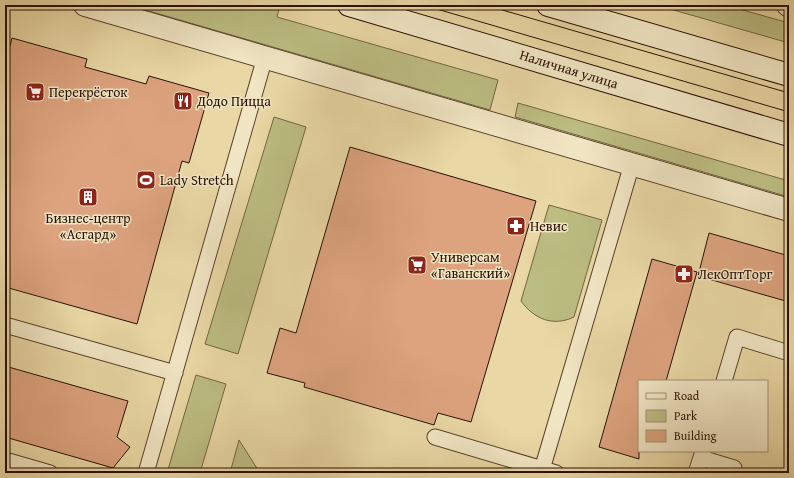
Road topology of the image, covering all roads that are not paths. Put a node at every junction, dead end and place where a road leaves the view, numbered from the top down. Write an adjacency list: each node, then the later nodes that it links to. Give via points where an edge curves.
1 (85, 5): 4 (street)
2 (349, 5): 6 (street, Наличная улица)
3 (548, 5): 5 (street)
4 (265, 57): 7 (street); 11 (lane)
5 (789, 75)
6 (789, 135)
7 (632, 164): 8 (street); 17 (lane)
8 (789, 210)
9 (5, 325): 11 (lane)
10 (789, 353): 12 (lane, via 737,337)
11 (175, 374): 19 (lane)
12 (724, 380)
13 (435, 437): 17 (lane)
14 (702, 454): 16 (lane); 21 (lane)
15 (5, 460): 18 (lane)
16 (734, 468)
17 (541, 471): 20 (lane)
18 (50, 473)
19 (146, 473)
20 (556, 473)
21 (696, 473)

